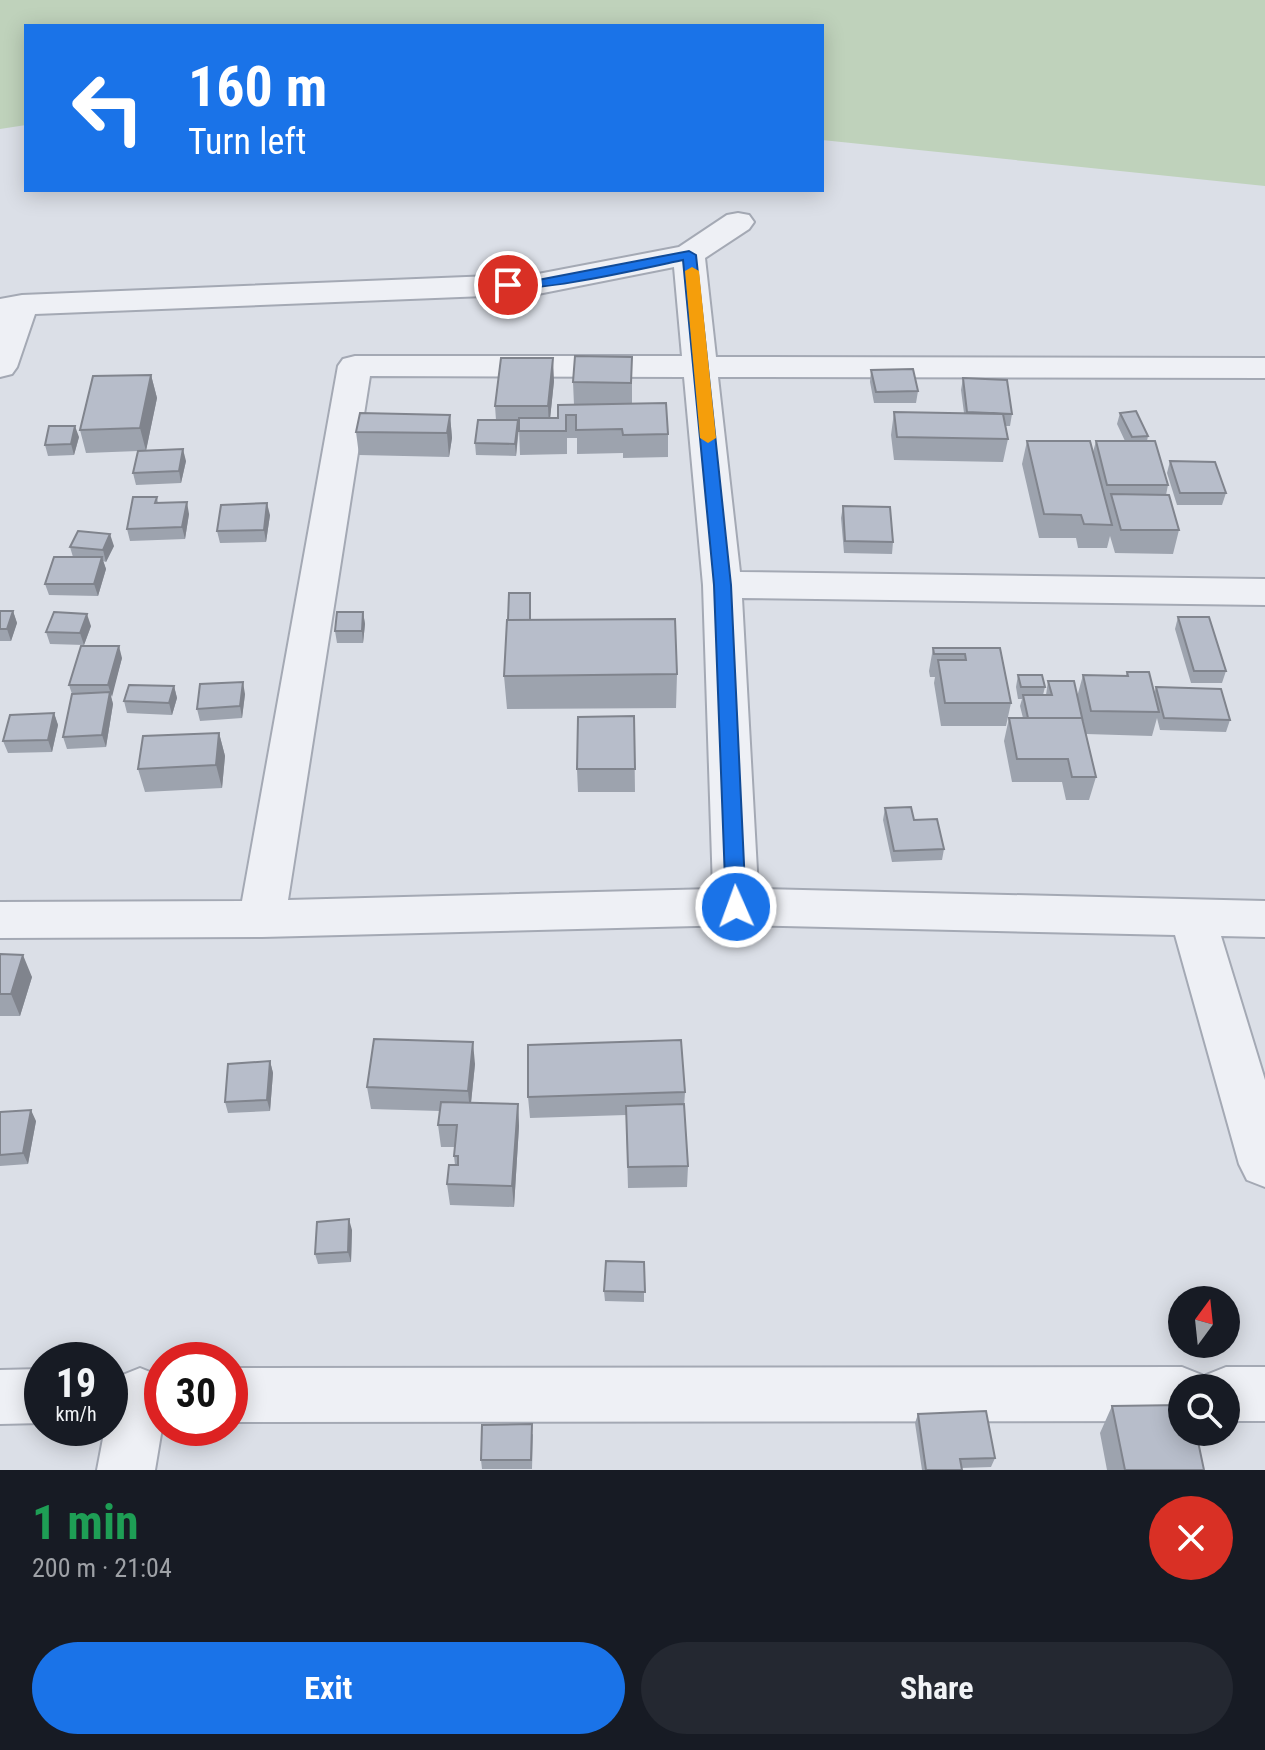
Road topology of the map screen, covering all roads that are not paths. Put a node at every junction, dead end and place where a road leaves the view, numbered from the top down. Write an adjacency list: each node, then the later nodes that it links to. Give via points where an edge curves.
1 (738, 222): 2 (street)
2 (689, 255): 3 (street, via 538,284); 4 (street)
3 (11, 307): 5 (street)
4 (701, 366): 6 (street); 7 (street); 10 (street, via 355,366)
5 (0, 367)
6 (1265, 368)
7 (722, 585): 8 (street); 9 (street)
8 (1265, 592)
9 (736, 907): 10 (street); 11 (street)
10 (262, 919): 13 (street)
11 (1193, 919): 12 (street); 14 (street)
12 (1265, 919)
13 (0, 920)
14 (1265, 1164)
15 (1168, 1394): 19 (street)
16 (1240, 1394): 17 (street)
17 (1265, 1394)
18 (137, 1395): 22 (street)
19 (248, 1395)
20 (24, 1396): 21 (street)
21 (0, 1397)
22 (126, 1470)

